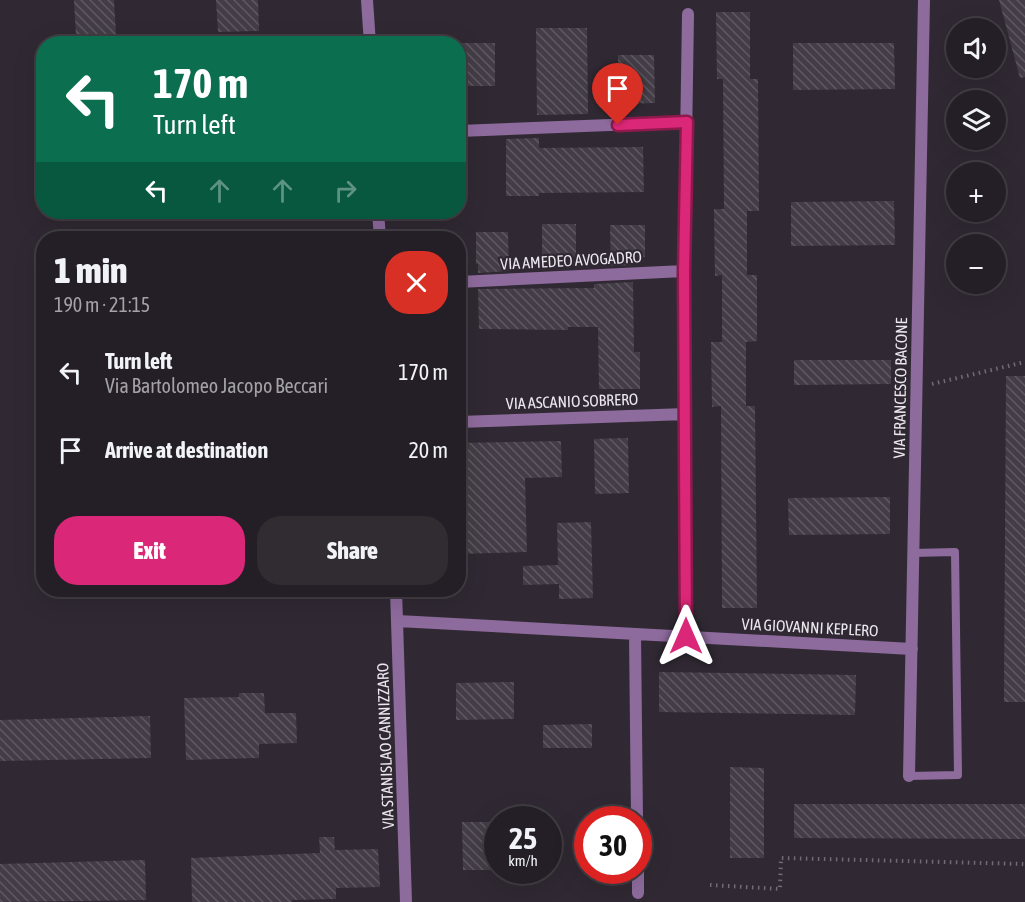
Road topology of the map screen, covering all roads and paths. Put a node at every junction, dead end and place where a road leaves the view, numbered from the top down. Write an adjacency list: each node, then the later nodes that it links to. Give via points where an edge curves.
1 (367, 0): 4 (street)
2 (924, 0): 10 (street, VIA FRANCESCO BACONE)
3 (688, 14): 5 (street)
4 (369, 36)
5 (687, 122): 6 (street); 7 (street)
6 (466, 131)
7 (684, 271): 8 (street, VIA AMEDEO AVOGADRO); 11 (street)
8 (466, 282)
9 (1025, 362): 10 (path)
10 (916, 388): 13 (street, VIA FRANCESCO BACONE)
11 (686, 414): 12 (street, VIA ASCANIO SOBRERO); 17 (street)
12 (466, 422)
13 (913, 553): 18 (street, VIA FRANCESCO BACONE); 19 (lane, via 956,552 958,775)
14 (396, 597): 15 (street, VIA STANISLAO CANNIZZARO)
15 (398, 621): 16 (street, VIA GIOVANNI KEPLERO); 25 (street, VIA STANISLAO CANNIZZARO)
16 (635, 634): 17 (street, VIA GIOVANNI KEPLERO); 20 (street)
17 (686, 636): 18 (street, VIA GIOVANNI KEPLERO)
18 (912, 649): 19 (street, VIA FRANCESCO BACONE)
19 (909, 776)
20 (637, 806)
21 (1025, 864): 23 (path, via 782,858 780,889)
22 (638, 884): 24 (street)
23 (710, 885)
24 (638, 893)
25 (406, 902)

